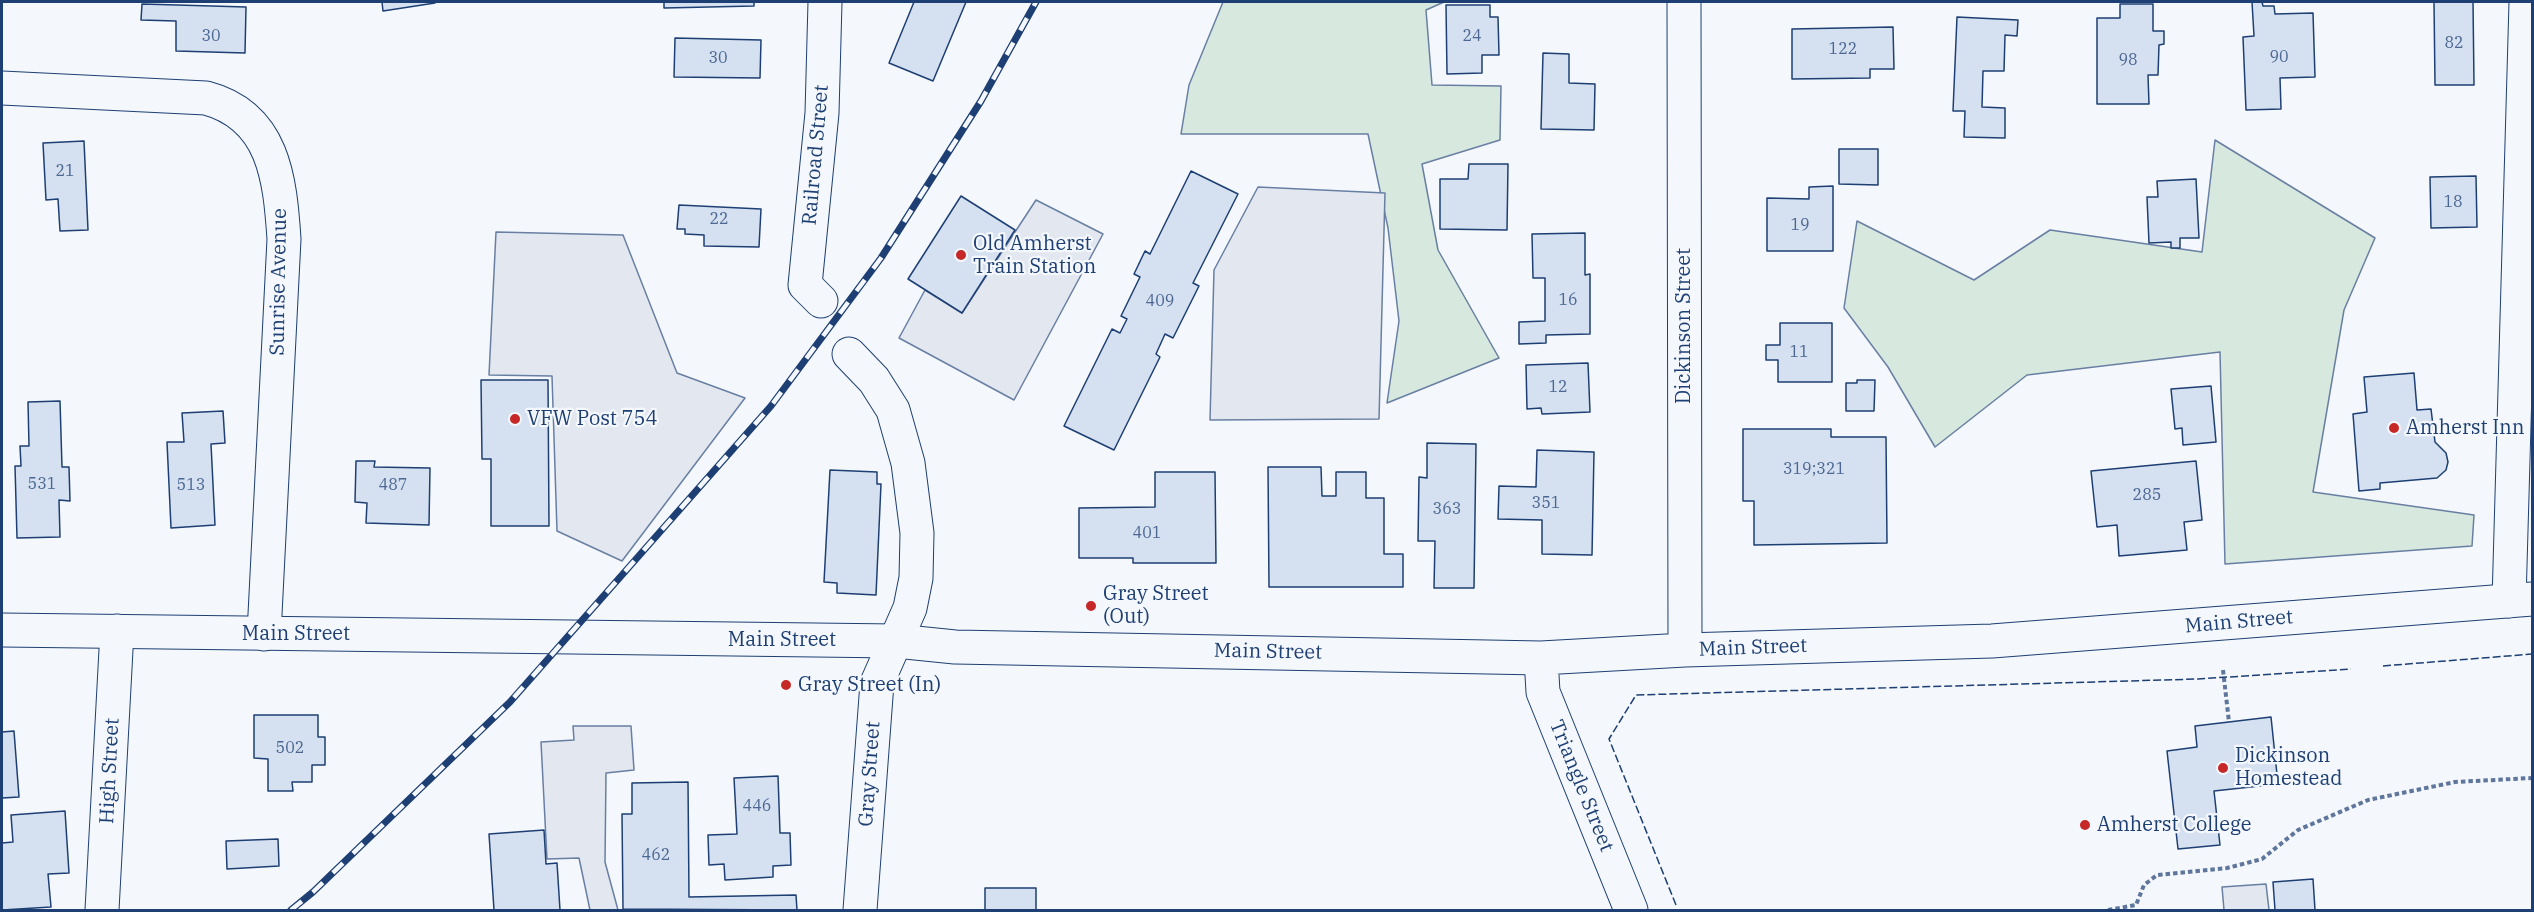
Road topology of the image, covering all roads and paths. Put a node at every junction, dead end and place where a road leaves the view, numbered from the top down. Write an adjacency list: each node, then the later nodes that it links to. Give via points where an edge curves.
1 (825, 2): 5 (main road, Railroad Street, via 822,113 805,285)
2 (1684, 2): 12 (main road, Dickinson Street)
3 (2526, 2): 7 (main road)
4 (2, 88): 10 (main road, Sunrise Avenue, via 225,102 253,126 266,145 278,176 284,239)
5 (821, 301)
6 (849, 354): 11 (main road, via 874,380 893,410 908,463 917,533 916,578 910,608)
7 (2521, 600): 12 (main road, Main Street, via 1992,641)
8 (2, 630): 9 (main road, Main Street)
9 (117, 631): 10 (main road, Main Street); 17 (main road, High Street)
10 (264, 634): 11 (main road, Main Street)
11 (896, 641): 13 (main road, Main Street, via 955,647); 18 (main road, Gray Street, via 877,683)
12 (1685, 650): 13 (main road, Main Street)
13 (1540, 658): 19 (main road, Triangle Street, via 1543,692)
14 (2223, 670): 15 (path)
15 (2229, 722)
16 (2532, 778): 20 (path, via 2455,782 2368,800 2298,830 2262,859 2227,868 2157,875 2144,885 2136,905)
17 (102, 910)
18 (860, 910)
19 (1631, 910)
20 (2109, 910)

